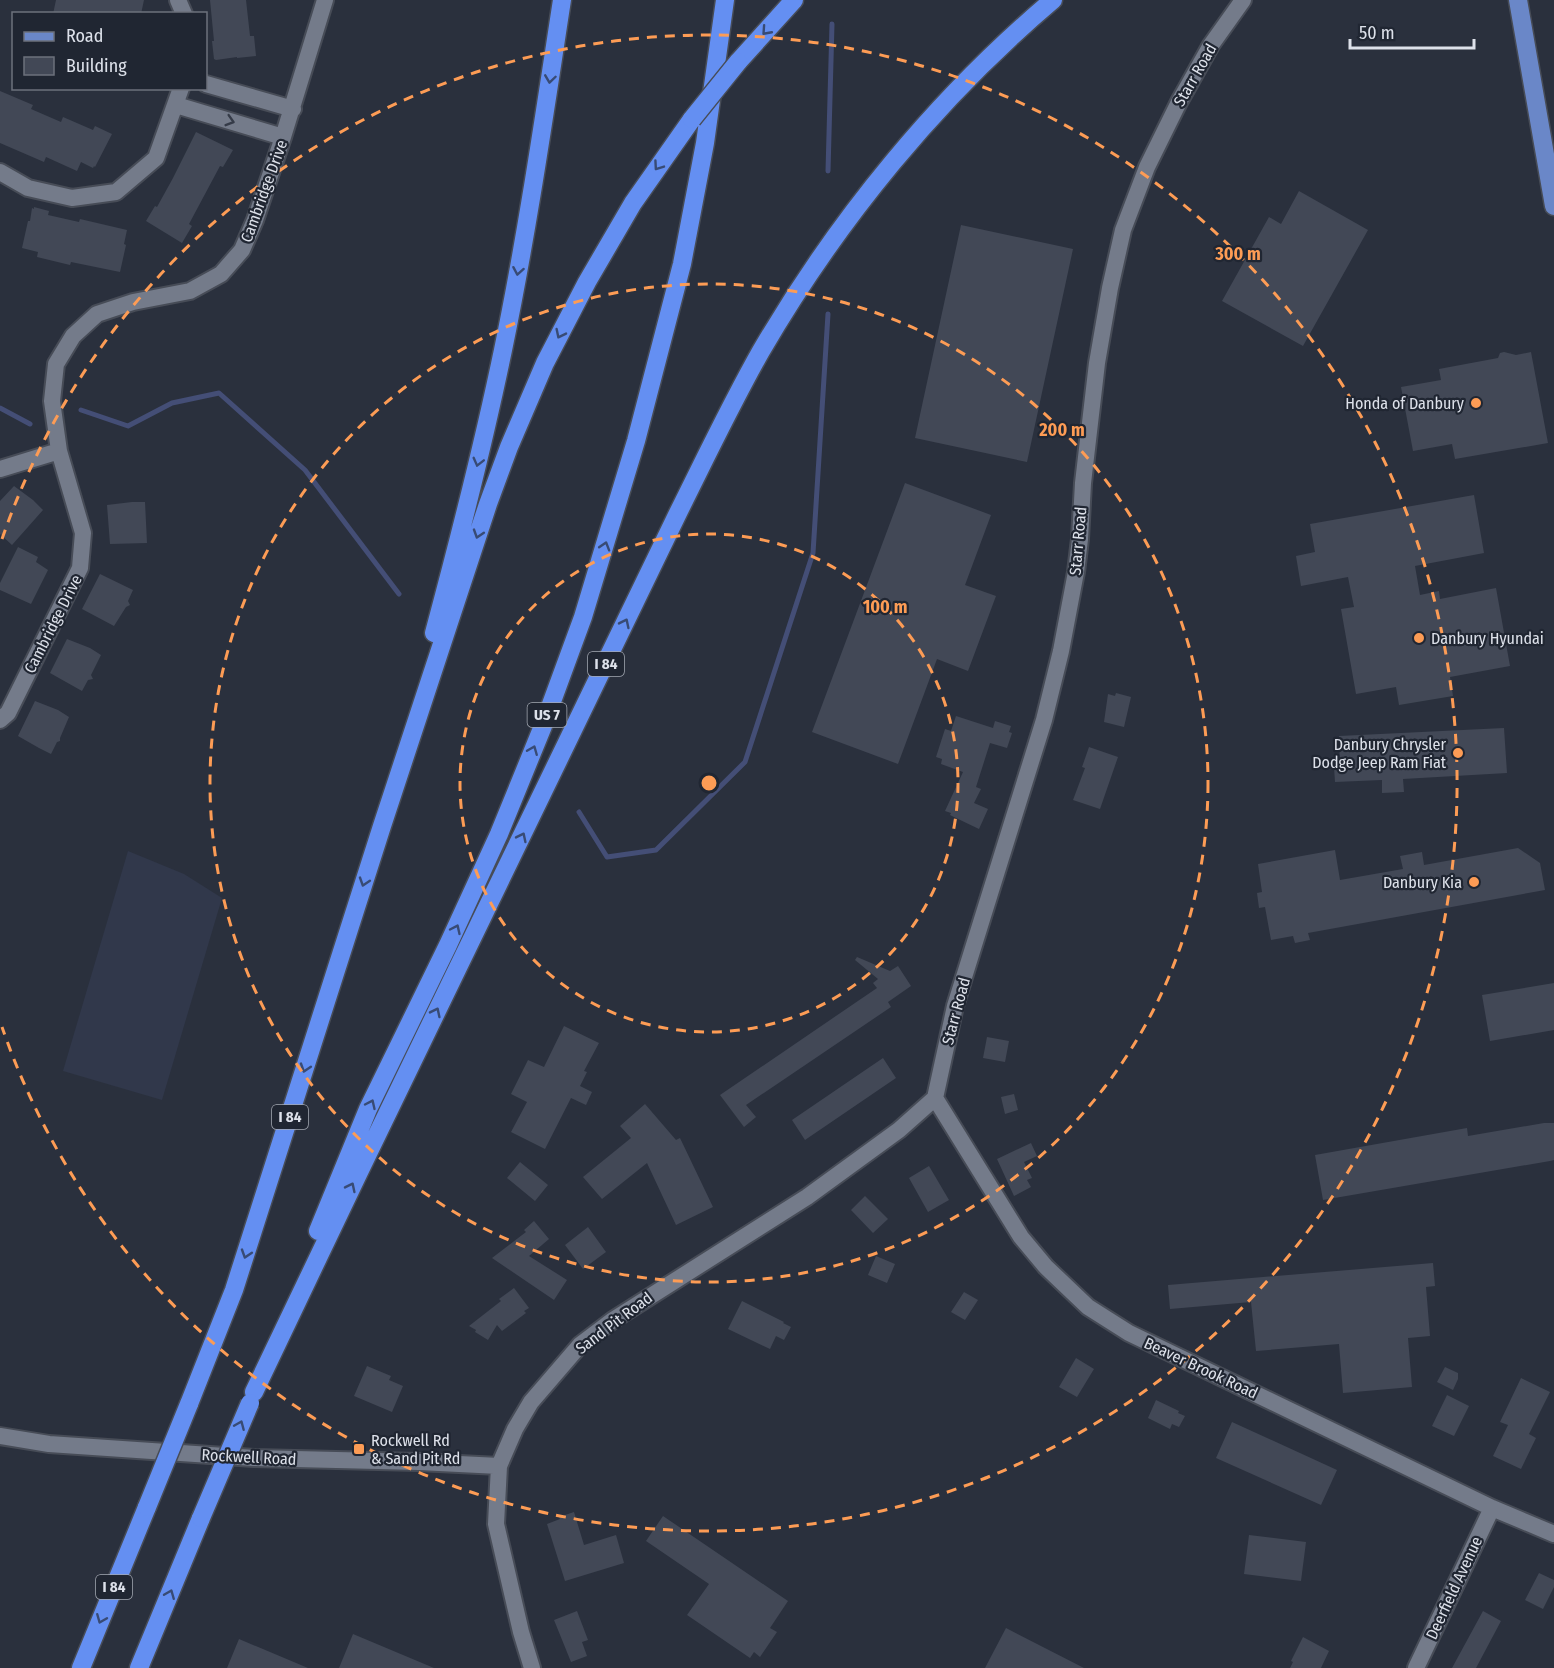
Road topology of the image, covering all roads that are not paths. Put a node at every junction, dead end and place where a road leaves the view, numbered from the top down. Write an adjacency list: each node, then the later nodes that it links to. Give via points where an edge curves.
1 (324, 0): 11 (street, Cambridge Drive)
2 (561, 0): 18 (highway, one-way to 18, via 529,212 492,404)
3 (725, 0): 20 (highway, US 7, one-way to 3, via 364,1119 499,834 583,617 636,441 682,264 705,143)
4 (794, 0): 18 (highway, I 84, one-way to 18, bridge, via 692,119 616,230 572,309 533,391 488,504)
5 (1053, 0): 20 (highway, I 84, one-way to 5, via 678,513 761,352 826,249 900,154 982,66)
6 (1243, 0): 19 (street, Starr Road, via 1211,45 1179,102 1147,167 1123,230 1097,363 1076,572 1061,651 1041,730 955,1006)
7 (1518, 0): 14 (main road)
8 (207, 84): 11 (street)
9 (180, 90): 10 (street)
10 (176, 105): 12 (street, one-way to 12); 13 (street, via 156,158 116,192 72,198 28,188)
11 (293, 109): 12 (street, Cambridge Drive)
12 (284, 137): 15 (street, Cambridge Drive, via 242,250 221,274 190,291 133,302 97,314 73,336 56,364 52,401)
13 (0, 172)
14 (1554, 206)
15 (59, 451): 16 (street); 17 (street, Cambridge Drive, via 83,533 80,568 8,713)
16 (0, 469)
17 (0, 720)
18 (382, 826): 25 (highway, I 84, one-way to 25, bridge, via 234,1290)
19 (935, 1098): 22 (street, Sand Pit Road, via 899,1130 807,1197 635,1305 580,1346 531,1402); 23 (street, Beaver Brook Road, via 1021,1237 1088,1307 1129,1333)
20 (252, 1397): 26 (highway, I 84, one-way to 20, bridge)
21 (0, 1436): 22 (street, Rockwell Road, via 49,1444 265,1459)
22 (499, 1466): 27 (street, Sand Pit Road, via 496,1524)
23 (1492, 1508): 24 (street, Beaver Brook Road); 28 (street, Deerfield Avenue)
24 (1554, 1534)
25 (81, 1668)
26 (140, 1668)
27 (532, 1668)
28 (1416, 1668)

